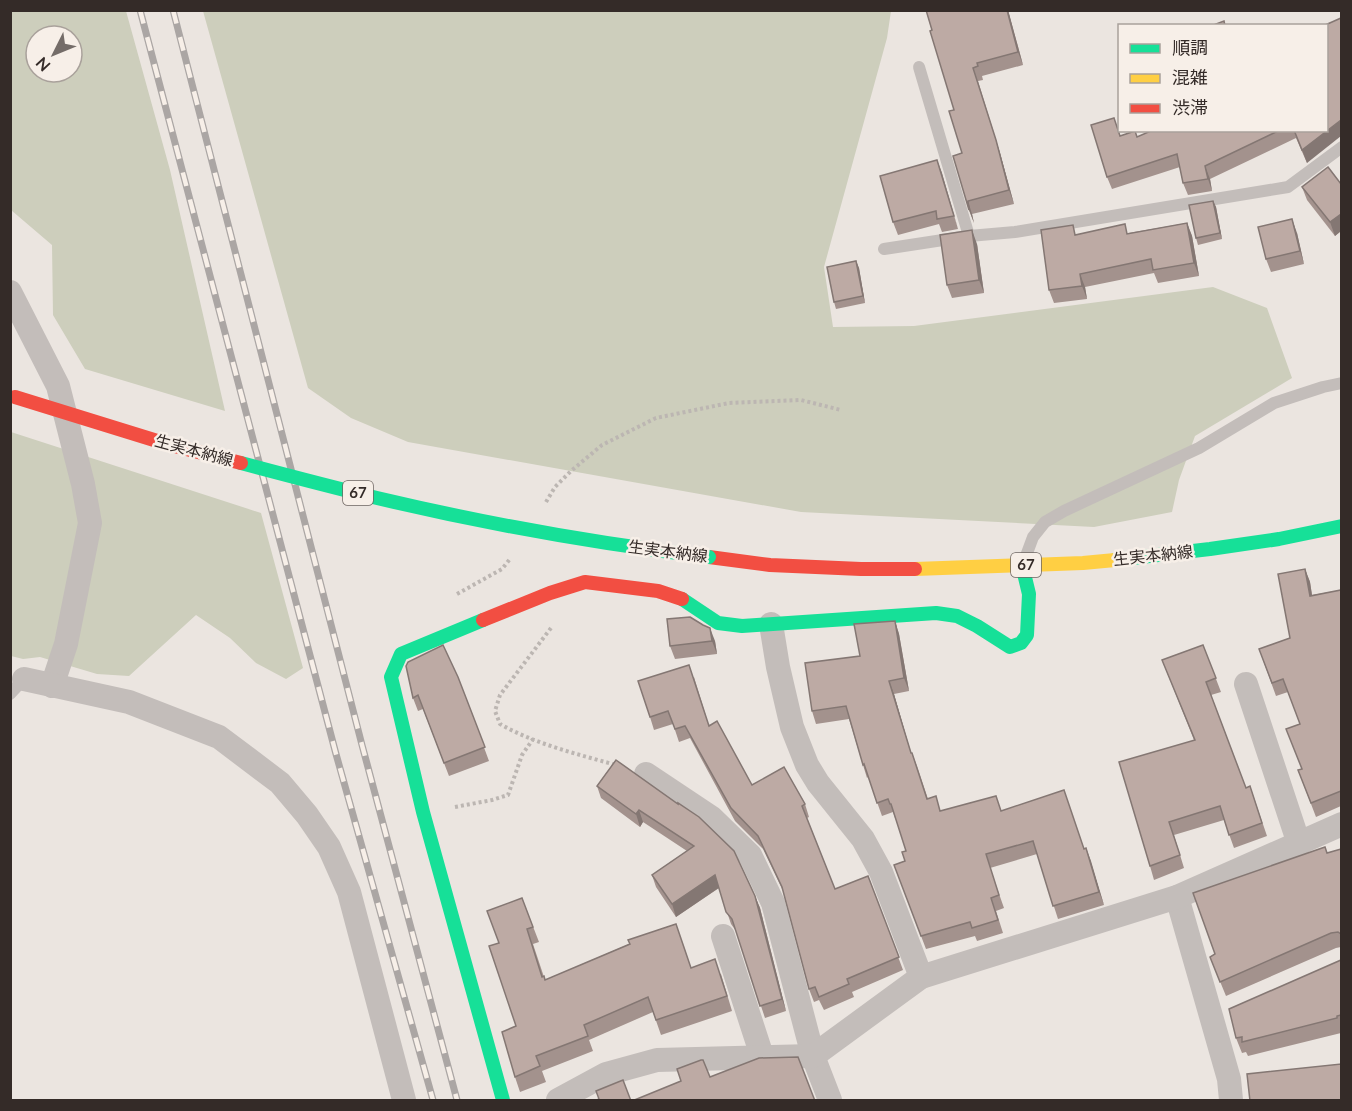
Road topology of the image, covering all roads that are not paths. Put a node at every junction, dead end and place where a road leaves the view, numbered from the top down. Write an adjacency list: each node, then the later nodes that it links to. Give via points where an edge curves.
1 (919, 67): 3 (lane)
2 (1341, 147): 3 (lane, via 1288,187 1015,232)
3 (969, 236): 4 (lane)
4 (885, 249)
5 (10, 292): 12 (street, via 58,386 90,523 66,644)
6 (1341, 383): 9 (lane, via 1274,403 1199,448 1064,511 1045,522 1033,537)
7 (13, 396): 9 (main road, 生実本納線 / 67, bridge, via 167,444 377,498 581,539 770,565 861,569)
8 (1341, 526): 9 (main road, 生実本納線 / 67, via 1279,539 1147,557)
9 (1023, 565): 10 (main road, via 1029,594 1027,635 1021,643 1010,647 957,616 936,613)
10 (771, 624): 19 (street, via 792,727 807,765 863,839 881,872); 23 (main road, via 718,623 684,600 658,591 585,582 401,654 391,677 423,812)
11 (1246, 684): 16 (street)
12 (52, 686): 13 (street); 22 (street, via 129,702 219,737 280,783 329,847 349,892)
13 (17, 687)
14 (646, 774): 21 (street, via 712,818 750,855 773,903)
15 (1341, 824): 16 (street)
16 (1299, 844): 17 (street)
17 (1177, 897): 19 (street); 26 (street, via 1223,1013)
18 (723, 936): 20 (street)
19 (921, 977): 21 (street)
20 (762, 1056): 21 (street); 24 (street, via 657,1060 606,1074)
21 (813, 1056): 25 (street)
22 (404, 1101)
23 (503, 1101)
24 (558, 1101)
25 (830, 1101)
26 (1231, 1101)

